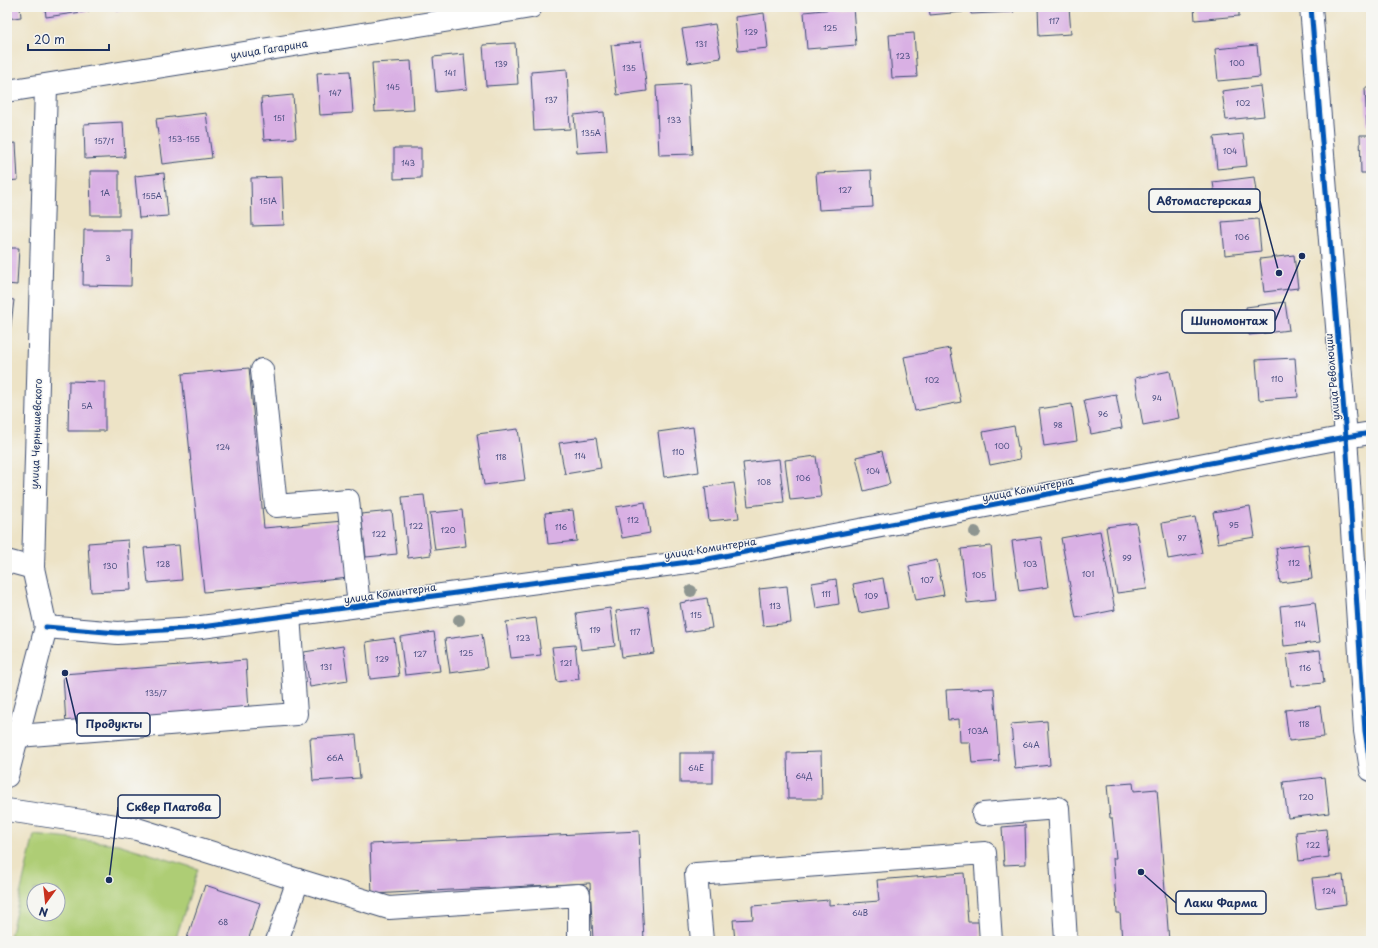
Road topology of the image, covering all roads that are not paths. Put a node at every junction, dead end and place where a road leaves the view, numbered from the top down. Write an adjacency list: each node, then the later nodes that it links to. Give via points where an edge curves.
1 (531, 7): 3 (street, улица Гагарина)
2 (1311, 7): 7 (street, улица Революции)
3 (46, 86): 4 (street, улица Гагарина); 9 (street, улица Чернышевского)
4 (7, 91)
5 (262, 370): 10 (street, via 276,506 348,500)
6 (1371, 433): 7 (street, улица Коминтерна)
7 (1346, 437): 10 (street, улица Коминтерна, via 703,560); 14 (street, улица Революции, via 1365,731)
8 (7, 561): 9 (street)
9 (33, 568): 12 (street, улица Чернышевского)
10 (359, 606): 11 (street, улица Коминтерна)
11 (290, 616): 12 (street, улица Коминтерна, via 194,628 118,633); 13 (street, via 296,714)
12 (46, 627): 13 (street, улица Чернышевского)
13 (18, 736): 15 (street, улица Чернышевского)
14 (1371, 770)
15 (7, 776)
16 (7, 810): 18 (street, via 137,829)
17 (982, 814): 23 (street, via 1058,808)
18 (298, 880): 19 (street); 20 (street, via 389,908 578,895)
19 (276, 941)
20 (579, 941)
21 (702, 941): 22 (street, via 696,874 985,853)
22 (991, 941)
23 (1066, 941)

